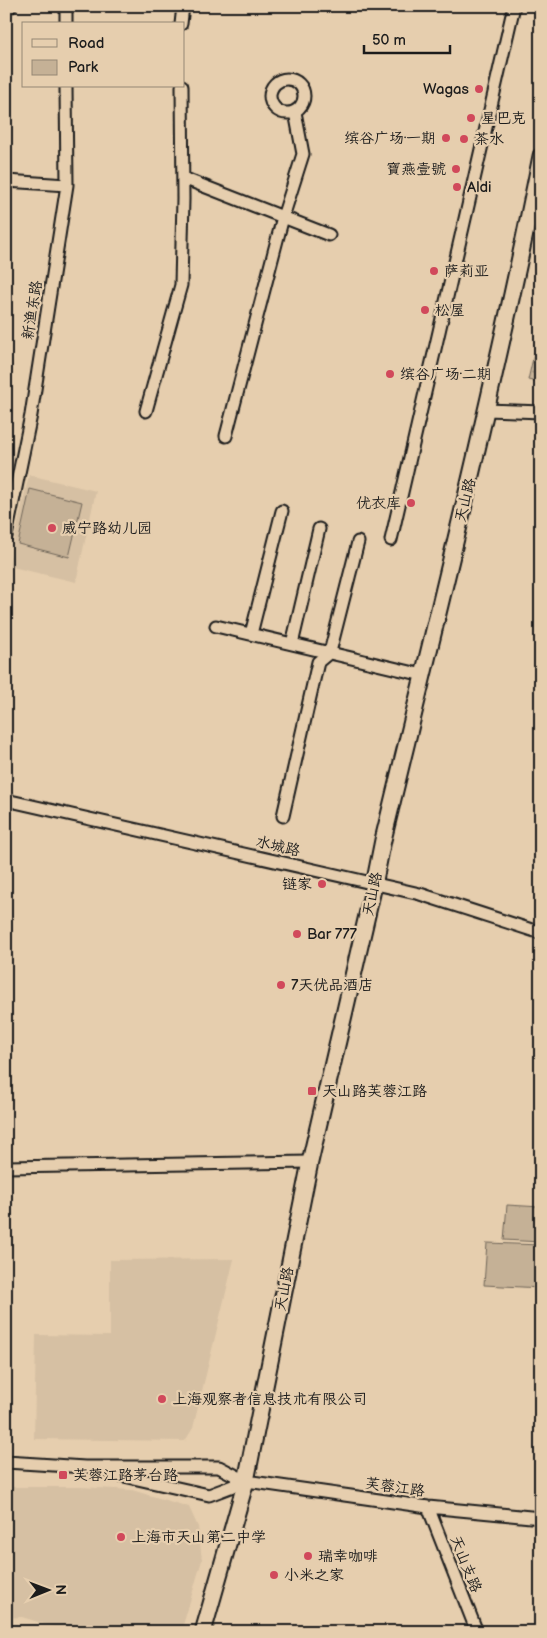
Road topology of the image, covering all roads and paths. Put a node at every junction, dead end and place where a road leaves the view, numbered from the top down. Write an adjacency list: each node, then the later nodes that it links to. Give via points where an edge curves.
1 (11, 6): 5 (street)
2 (66, 6): 6 (street)
3 (183, 6): 7 (street)
4 (514, 6): 24 (street)
5 (6, 10)
6 (66, 22)
7 (181, 22)
8 (66, 88): 14 (street, 新渔东路)
9 (182, 88): 12 (street)
10 (295, 112): 15 (street, via 303,154)
11 (541, 156): 17 (main road, 天山路)
12 (183, 178): 15 (street); 18 (street, via 181,285)
13 (6, 181): 14 (street)
14 (66, 185): 23 (street, 新渔东路, via 30,415)
15 (284, 217): 16 (street); 20 (street)
16 (328, 235)
17 (486, 410): 19 (street); 30 (main road, 天山路)
18 (146, 411)
19 (541, 412)
20 (226, 436)
21 (282, 511): 27 (street)
22 (319, 529): 28 (street)
23 (6, 536)
24 (391, 540)
25 (358, 542): 29 (street)
26 (216, 626): 27 (street)
27 (251, 634): 28 (street)
28 (292, 644): 29 (street)
29 (330, 652): 30 (street); 32 (street, via 318,662)
30 (423, 675): 33 (main road, 天山路)
31 (6, 800): 33 (street, 水城路)
32 (283, 816)
33 (374, 885): 34 (street, 水城路, via 420,894); 35 (main road, 天山路)
34 (541, 933)
35 (310, 1162): 36 (street); 39 (main road, 天山路)
36 (6, 1167)
37 (6, 1462): 38 (street, 芙蓉江路)
38 (85, 1467): 39 (street, 芙蓉江路, via 219,1467); 39 (street, 芙蓉江路, via 209,1495)
39 (246, 1481): 40 (street, 芙蓉江路); 42 (main road, 天山路)
40 (428, 1507): 41 (street, 芙蓉江路); 43 (street, 天山支路)
41 (541, 1518)
42 (203, 1632)
43 (477, 1632)

